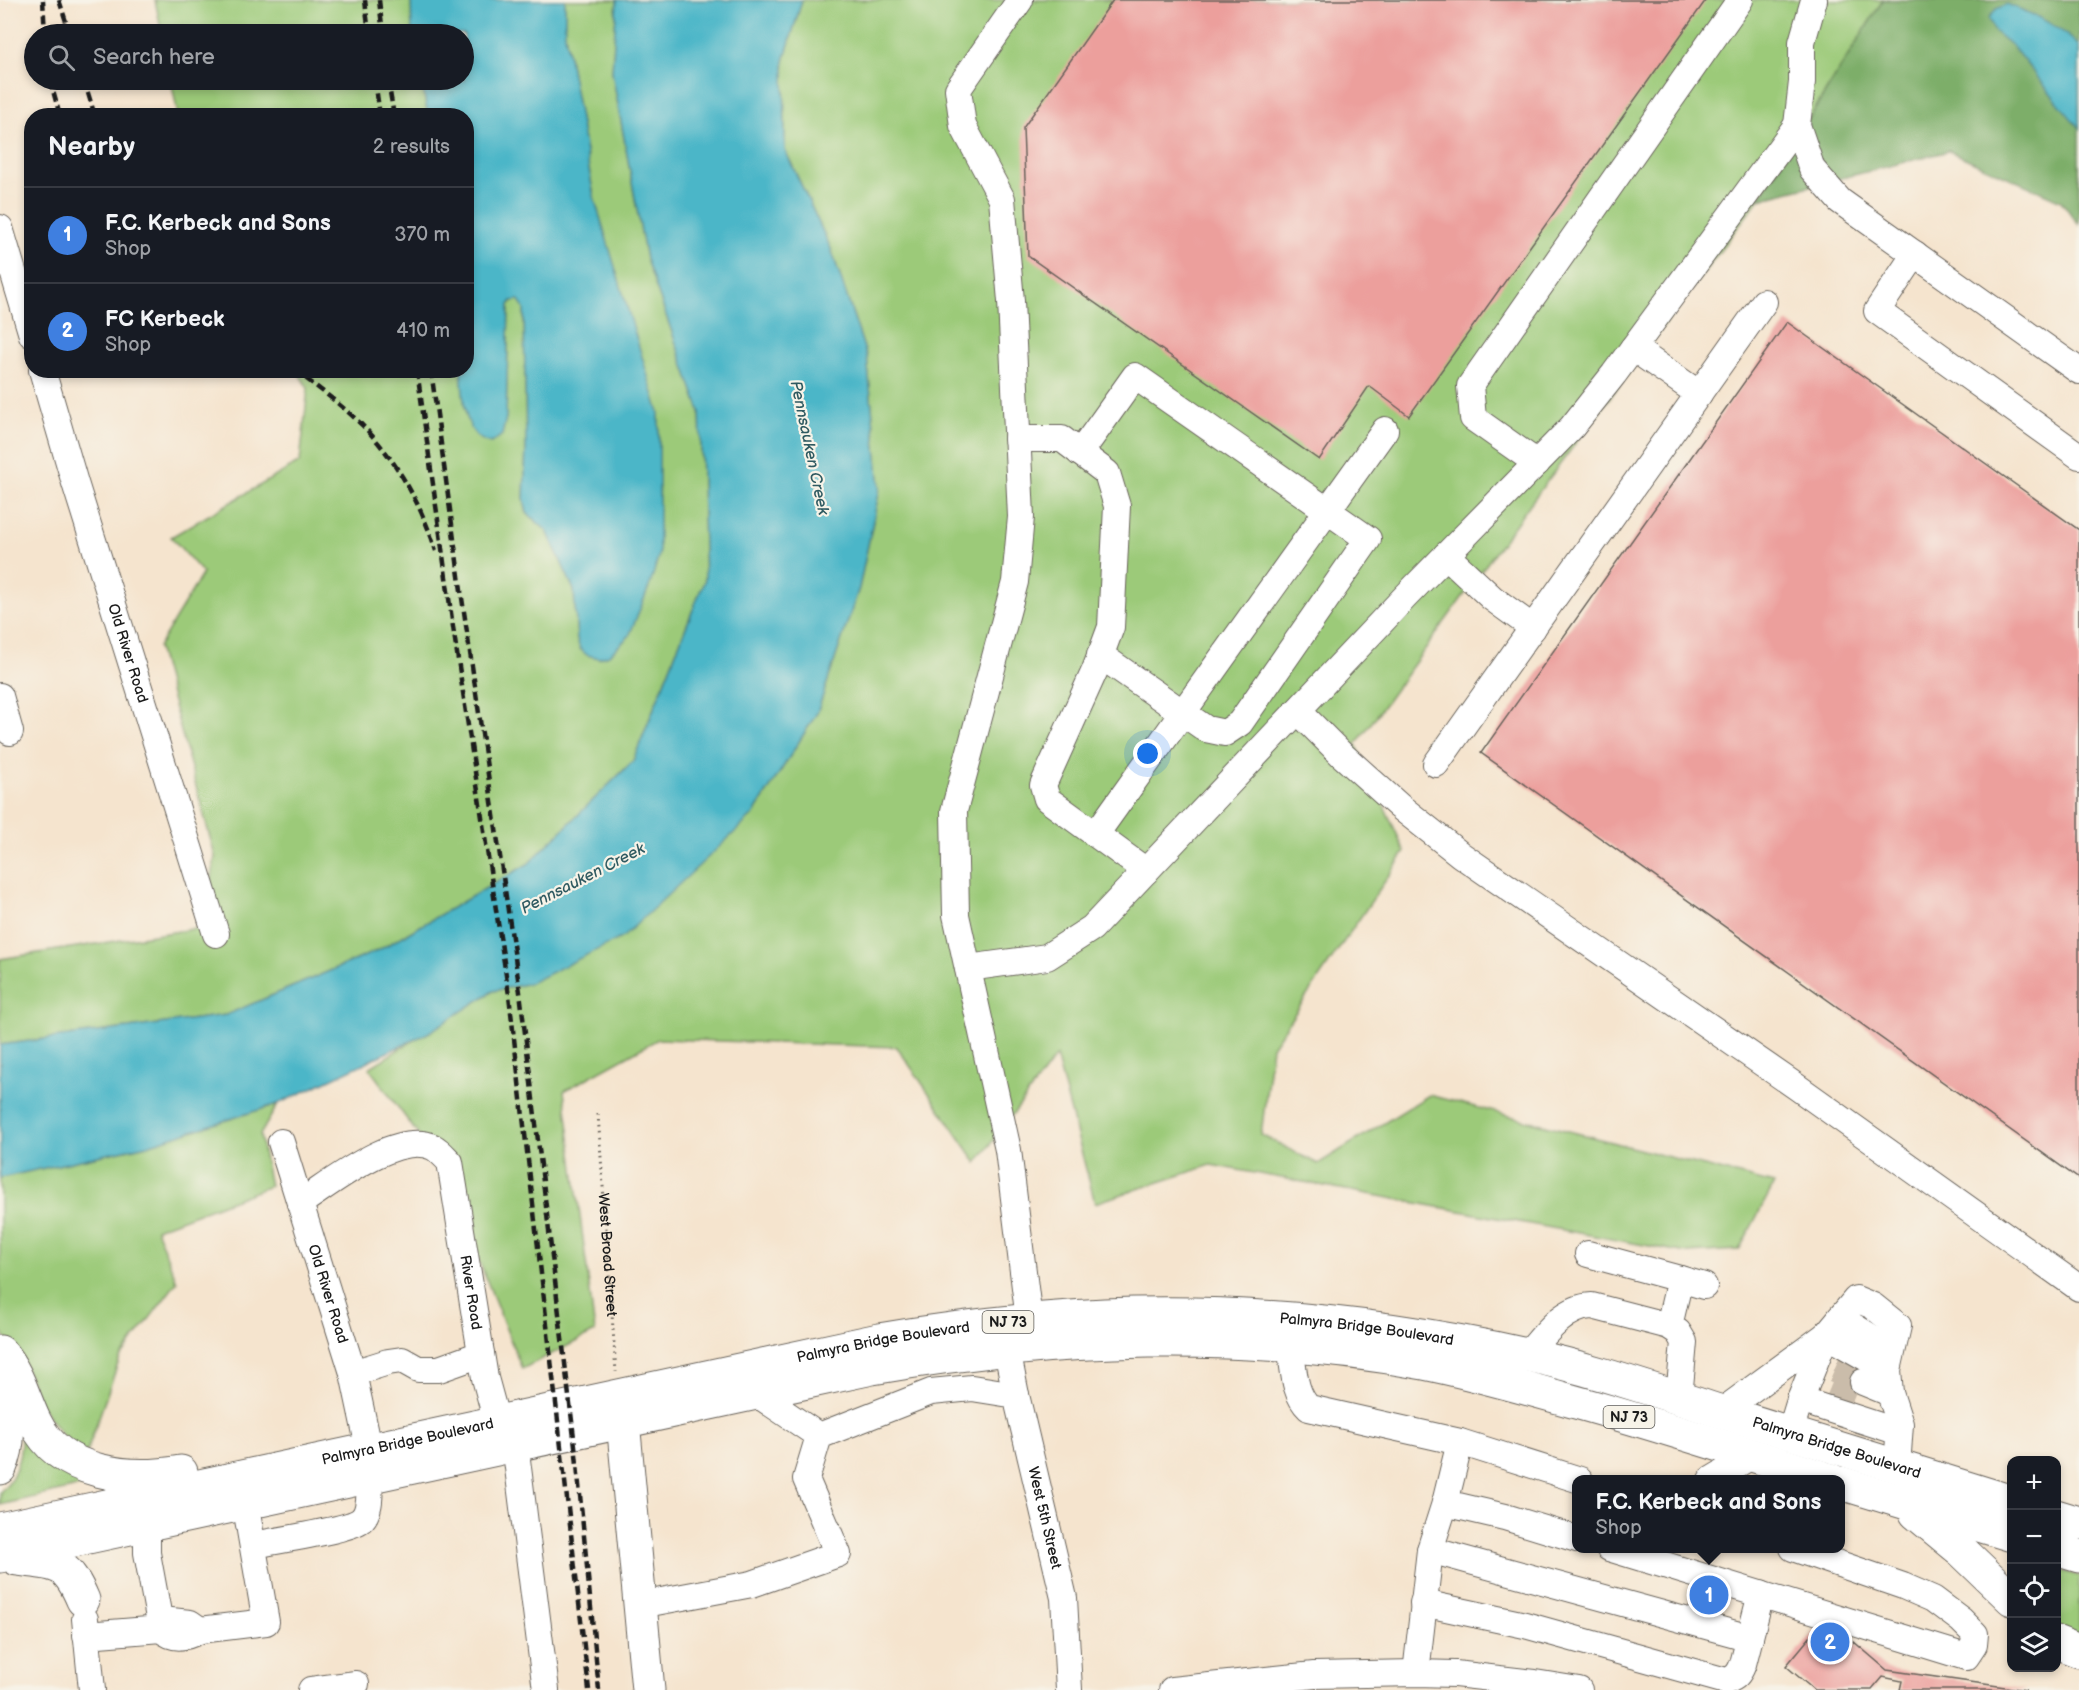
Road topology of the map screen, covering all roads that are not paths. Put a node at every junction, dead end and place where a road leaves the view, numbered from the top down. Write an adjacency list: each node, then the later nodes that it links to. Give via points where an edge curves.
1 (1020, 0): 14 (street, via 958,89 963,126 1002,199)
2 (1740, 0): 17 (street, via 1470,386 1473,418)
3 (1814, 0): 4 (street, via 1802,42)
4 (1797, 124): 6 (street, via 1812,169 1840,201); 9 (street)
5 (0, 228): 8 (street)
6 (1915, 254): 10 (street); 16 (street, via 1877,311)
7 (1764, 302): 12 (street)
8 (24, 308)
9 (1633, 348): 12 (street); 17 (street, via 1572,427)
10 (2079, 371)
11 (44, 378): 29 (street, Old River Road)
12 (1699, 394): 20 (street)
13 (1385, 430): 18 (street)
14 (1017, 439): 15 (street, via 1062,439); 30 (street, via 1021,517 1015,582 954,811 956,915)
15 (1080, 453): 18 (street, via 1135,376); 21 (street, via 1107,473 1117,506 1110,627)
16 (2079, 456)
17 (1537, 463): 19 (street)
18 (1328, 509): 24 (street); 24 (street, via 1368,539 1239,723 1225,732 1206,729)
19 (1446, 555): 20 (street, via 1492,598); 23 (street)
20 (1533, 628): 26 (street)
21 (1100, 655): 24 (street); 27 (street, via 1043,785 1047,799)
22 (0, 696): 25 (street)
23 (1298, 711): 28 (street); 36 (street, via 1399,806 1461,855)
24 (1183, 712): 27 (street)
25 (10, 732)
26 (1436, 764)
27 (1096, 834): 28 (street)
28 (1146, 871): 30 (street, via 1092,928 1047,957)
29 (216, 934)
30 (968, 968): 37 (street, via 1008,1150)
31 (281, 1142): 32 (street, Old River Road)
32 (300, 1203): 43 (street, River Road, via 364,1161 401,1145 418,1143 432,1147 450,1162); 47 (street, Old River Road)
33 (1588, 1254): 34 (street)
34 (1680, 1279): 35 (street); 38 (street)
35 (1704, 1286)
36 (2079, 1288)
37 (1029, 1320): 44 (main road, Palmyra Bridge Boulevard / NJ 73, via 1135,1314 1244,1316 1353,1326); 54 (main road, Palmyra Bridge Boulevard / NJ 73, via 879,1340)
38 (1669, 1326): 44 (street, via 1579,1306 1551,1327); 53 (street, via 1684,1341)
39 (1833, 1326): 46 (street); 46 (street, via 1856,1299 1873,1306 1898,1326); 48 (street); 55 (street)
40 (1290, 1347): 41 (main road, Palmyra Bridge Boulevard / NJ 73, via 1169,1341); 60 (street, via 1297,1389 1309,1408); 61 (main road, Palmyra Bridge Boulevard / NJ 73, via 1377,1356 1464,1372)
41 (1007, 1350): 45 (main road, Palmyra Bridge Boulevard / NJ 73); 52 (street, West 5th Street)
42 (0, 1352): 62 (main road, via 17,1377 41,1432 66,1456 88,1467 152,1476 204,1467)
43 (482, 1354): 47 (street, via 439,1370 418,1369 402,1360); 57 (street, River Road, via 485,1378)
44 (1527, 1355): 53 (main road, Palmyra Bridge Boulevard / NJ 73)
45 (953, 1356): 49 (street); 51 (main road, Palmyra Bridge Boulevard / NJ 73)
46 (1890, 1371): 56 (street); 56 (street, via 1861,1392)
47 (352, 1373): 63 (street, Old River Road)
48 (1817, 1381): 56 (street); 58 (street)
49 (942, 1391): 52 (street, via 972,1388); 59 (street)
50 (0, 1392): 65 (main road, via 8,1422 5,1458)
51 (754, 1392): 54 (main road, Palmyra Bridge Boulevard / NJ 73); 59 (street)
52 (1016, 1395): 106 (street, West 5th Street, via 1064,1598)
53 (1679, 1398): 55 (main road, Palmyra Bridge Boulevard / NJ 73)
54 (621, 1408): 57 (main road, Palmyra Bridge Boulevard / NJ 73); 92 (main road)
55 (1721, 1412): 58 (main road, Palmyra Bridge Boulevard / NJ 73)
56 (1898, 1424): 64 (street)
57 (506, 1433): 63 (main road, Palmyra Bridge Boulevard / NJ 73); 104 (street)
58 (1790, 1433): 64 (main road, Palmyra Bridge Boulevard / NJ 73)
59 (819, 1436): 92 (street, via 806,1479 838,1554 753,1584)
60 (1460, 1442): 68 (street); 73 (street)
61 (1753, 1455): 66 (street); 67 (main road, Palmyra Bridge Boulevard / NJ 73)
62 (306, 1461): 63 (main road, Palmyra Bridge Boulevard / NJ 73); 77 (main road, Palmyra Bridge Boulevard / NJ 73)
63 (369, 1462): 71 (main road, Palmyra Bridge Boulevard / NJ 73); 81 (street, Old River Road, via 368,1508 362,1520)
64 (1897, 1467): 70 (main road, Palmyra Bridge Boulevard / NJ 73)
65 (0, 1468)
66 (1719, 1475)
67 (1818, 1475)
68 (1572, 1477)
69 (1845, 1484): 72 (main road)
70 (2007, 1500)
71 (245, 1502): 75 (main road, Palmyra Bridge Boulevard / NJ 73); 81 (street)
72 (1903, 1502): 79 (main road); 89 (main road)
73 (1444, 1503): 80 (street); 82 (street)
74 (2061, 1518): 76 (main road)
75 (147, 1523): 78 (main road, Palmyra Bridge Boulevard / NJ 73); 93 (street, via 147,1553)
76 (2079, 1523)
77 (0, 1529)
78 (104, 1533): 86 (main road, Palmyra Bridge Boulevard / NJ 73); 90 (main road, via 92,1560)
79 (2007, 1533)
80 (1572, 1537)
81 (252, 1545): 93 (street, via 266,1622 200,1630 188,1637 168,1636)
82 (1430, 1550): 91 (street); 95 (street)
83 (2061, 1551): 87 (main road)
84 (1626, 1553): 88 (street)
85 (1807, 1553): 88 (street, via 1933,1599 1975,1635 1974,1645 1966,1657)
86 (0, 1556): 90 (main road, via 58,1565 69,1573)
87 (2079, 1556)
88 (1761, 1594): 95 (street)
89 (2007, 1594)
90 (83, 1600): 94 (street)
91 (1423, 1603): 95 (street, via 1525,1625 1726,1681 1739,1674); 98 (street)
92 (640, 1605): 105 (main road)
93 (161, 1629): 94 (street)
94 (87, 1635): 102 (street)
95 (1750, 1638)
96 (2061, 1644): 97 (main road)
97 (2079, 1651)
98 (1416, 1673): 100 (street); 101 (street, via 1326,1675)
99 (356, 1684): 103 (street)
100 (1488, 1684): 108 (street)
101 (1280, 1685): 107 (street)
102 (92, 1690)
103 (311, 1690)
104 (546, 1690)
105 (648, 1690)
106 (1069, 1690)
107 (1172, 1690)
108 (1579, 1690)

